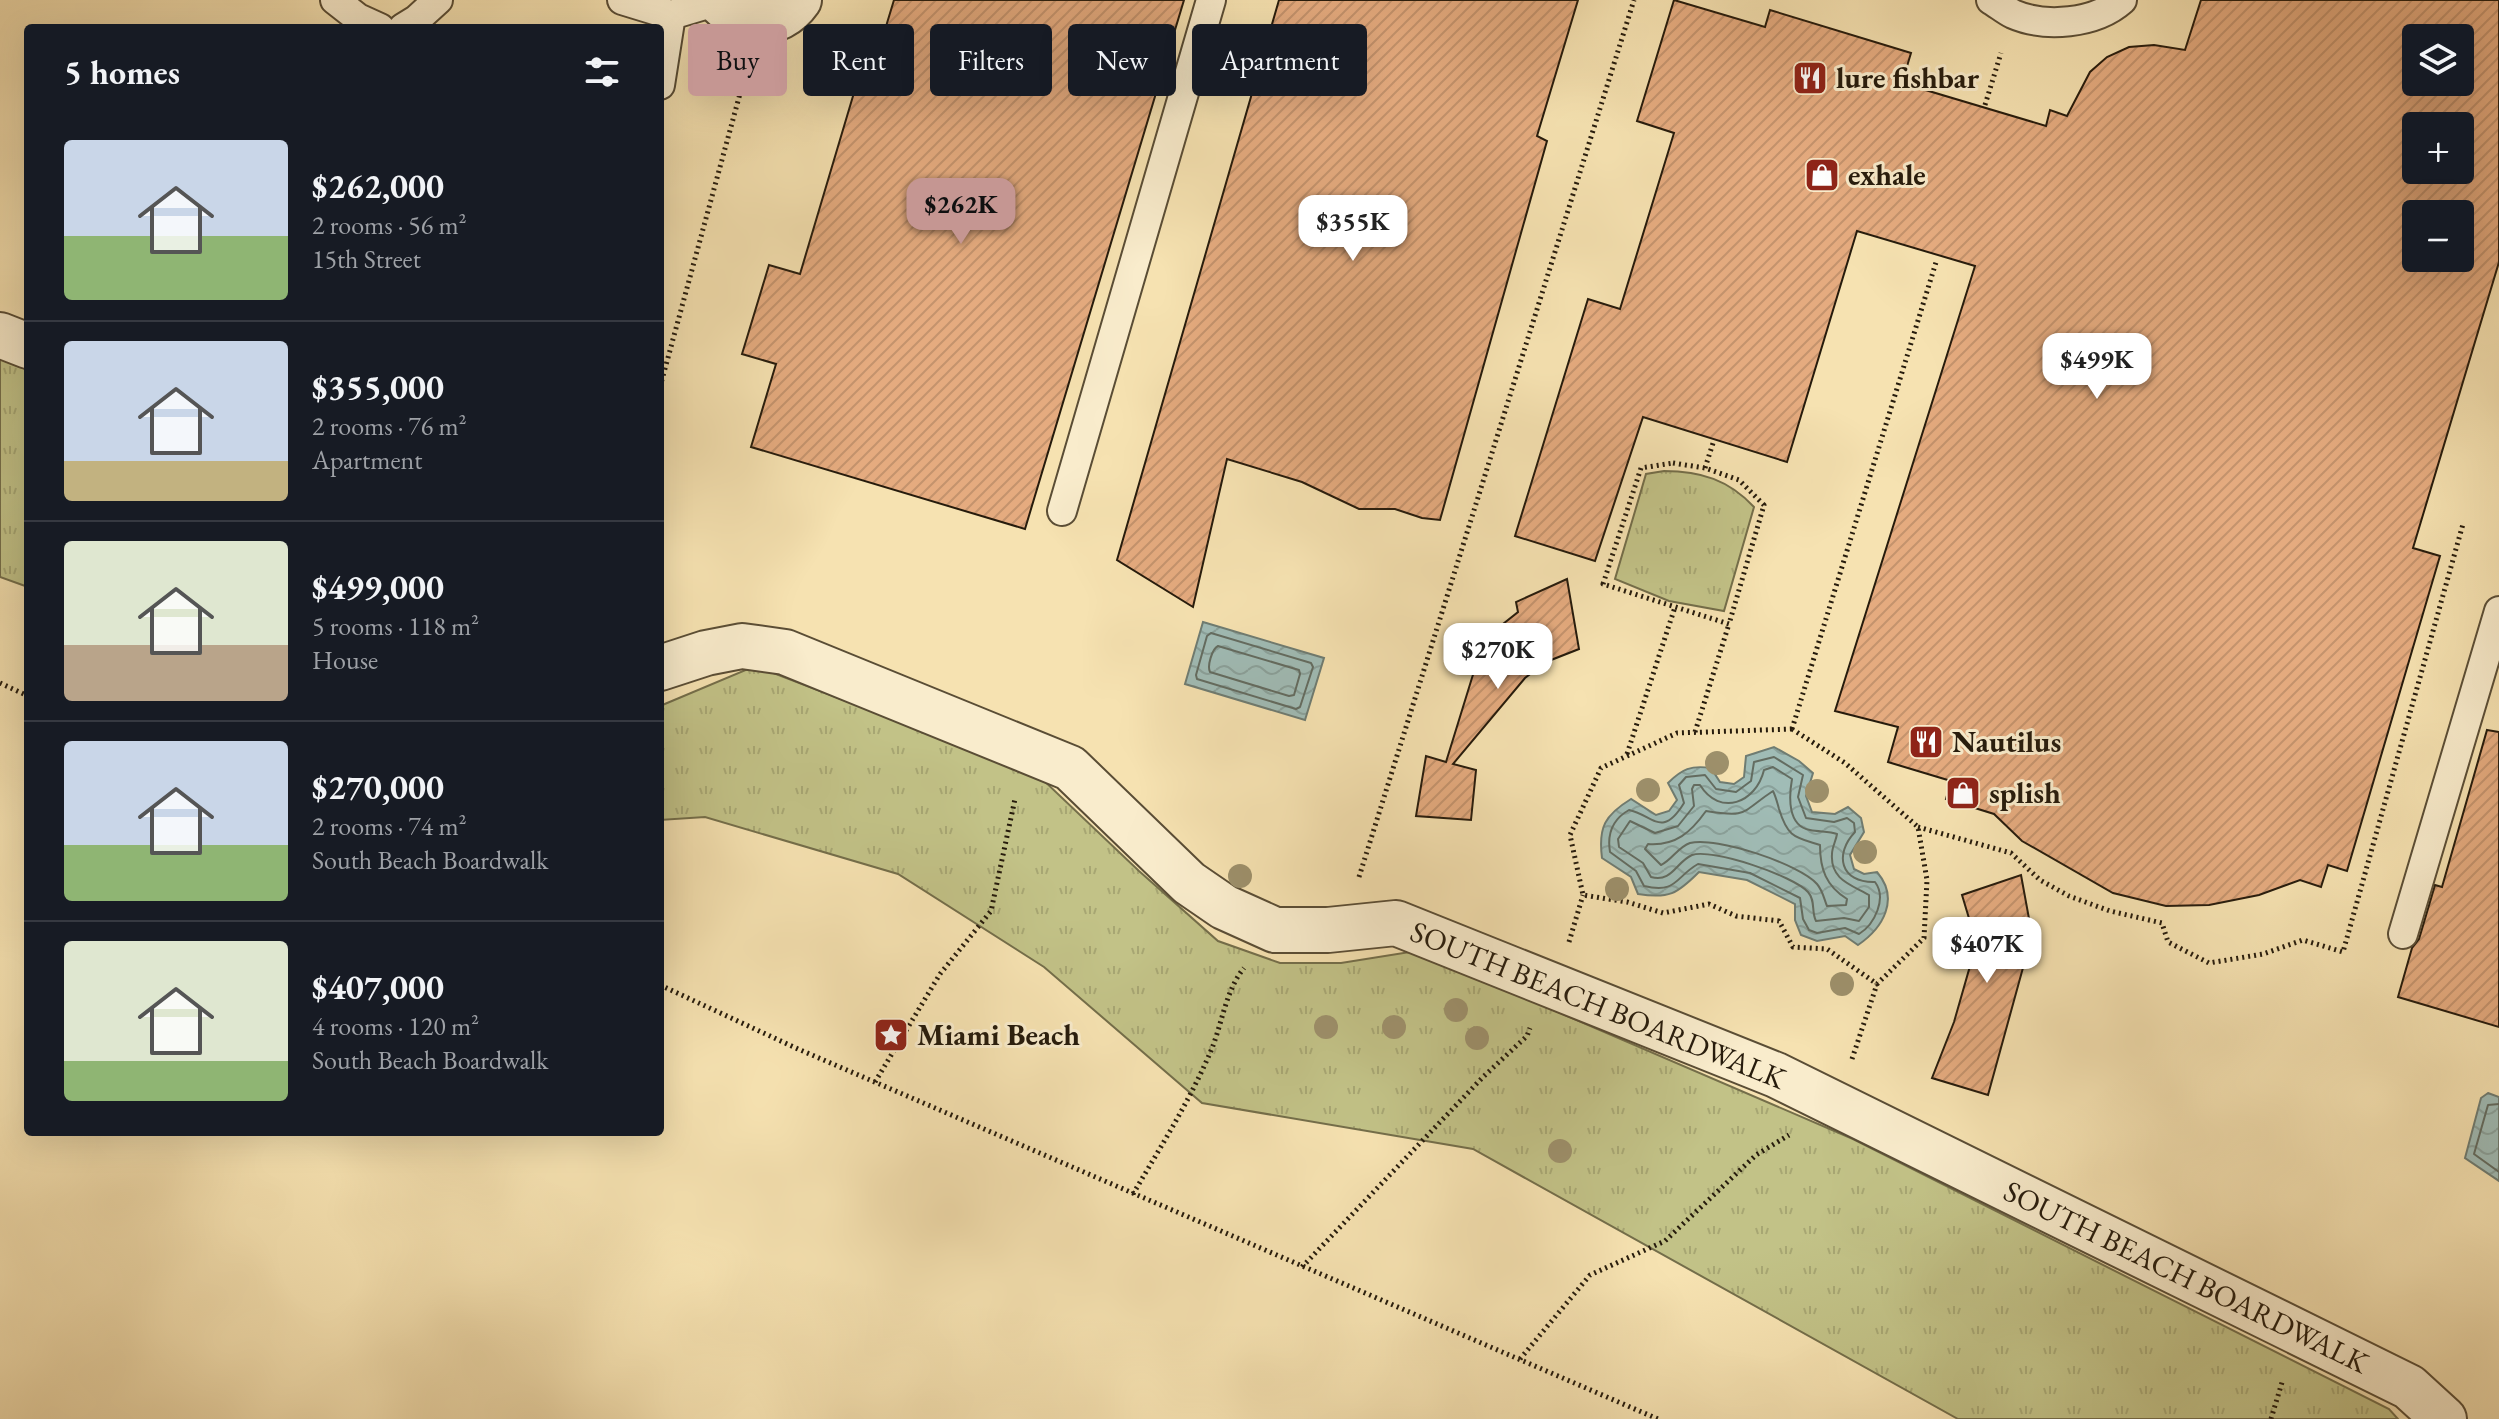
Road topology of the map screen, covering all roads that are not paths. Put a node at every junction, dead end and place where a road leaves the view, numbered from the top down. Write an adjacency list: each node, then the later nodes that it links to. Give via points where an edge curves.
1 (335, 0): 10 (lane)
2 (438, 0): 11 (lane)
3 (622, 0): 9 (lane)
4 (718, 0): 5 (street, via 731,14 753,22 774,21 791,12); 9 (lane)
5 (799, 0)
6 (1211, 0): 15 (lane)
7 (2122, 0): 8 (lane, via 2082,19 2047,23)
8 (2002, 7)
9 (671, 15): 12 (lane)
10 (371, 24)
11 (410, 24)
12 (664, 60)
13 (0, 335): 14 (street)
14 (24, 344)
15 (1062, 511)
16 (2499, 611): 18 (lane)
17 (664, 667): 19 (street, SOUTH BEACH BOARDWALK, via 742,646 785,652 1022,747 1070,768 1189,883 1224,907 1275,930 1396,923 1776,1075 2409,1387)
18 (2403, 934)
19 (2444, 1419)

